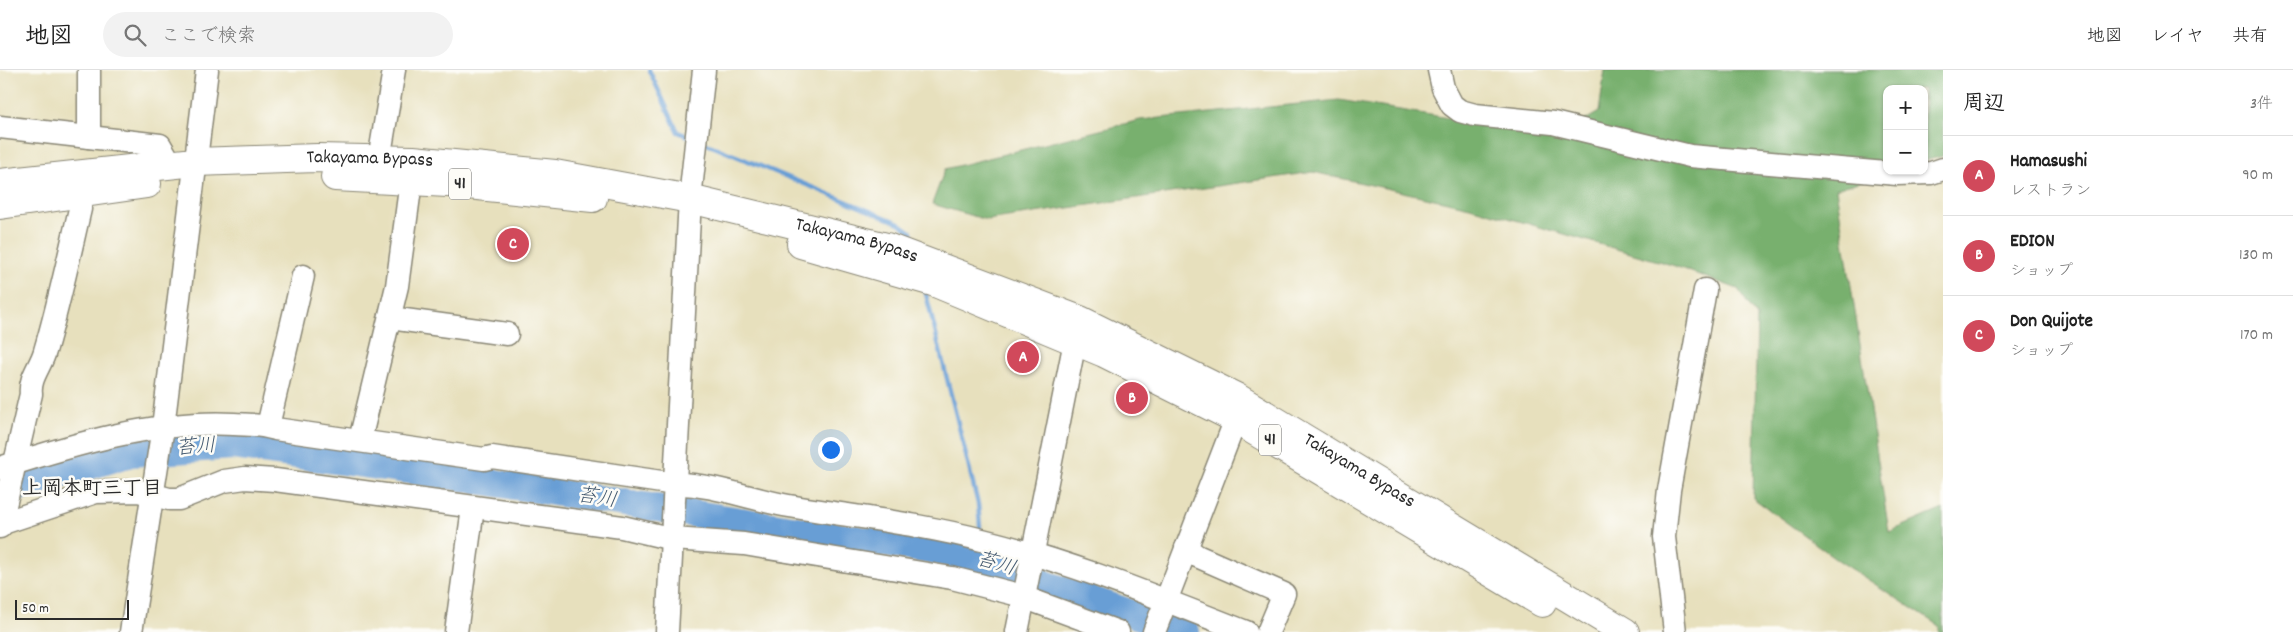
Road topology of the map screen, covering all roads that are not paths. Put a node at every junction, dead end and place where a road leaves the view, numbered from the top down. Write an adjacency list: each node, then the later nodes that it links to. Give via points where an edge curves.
1 (89, 70): 7 (street)
2 (207, 70): 9 (street)
3 (394, 70): 8 (street)
4 (704, 70): 15 (street)
5 (1439, 70): 10 (street, via 1443,88 1452,105 1475,115 1553,123 1690,156 1897,174 1931,173)
6 (0, 128): 7 (street)
7 (89, 137): 9 (street, via 160,145)
8 (381, 148)
9 (187, 168): 11 (highway, Takayama Bypass / 41); 12 (highway, Takayama Bypass / 41); 13 (highway, Takayama Bypass / 41); 15 (highway, Takayama Bypass / 41, via 317,158 413,160 555,174); 23 (street)
10 (1943, 169)
11 (411, 181): 15 (highway, Takayama Bypass / 41); 18 (street)
12 (0, 183)
13 (80, 194): 14 (highway, Takayama Bypass / 41); 25 (street, via 80,209 58,305 44,355 32,378)
14 (0, 205)
15 (690, 207): 19 (highway, Takayama Bypass / 41, via 887,247 919,268); 27 (street)
16 (303, 276): 22 (street)
17 (1705, 290): 45 (street, via 1668,490 1664,537)
18 (390, 318): 20 (street); 24 (street)
19 (1077, 329): 21 (highway, Takayama Bypass / 41); 32 (street); 44 (highway, Takayama Bypass / 41, via 1236,396)
20 (507, 334)
21 (1236, 420): 31 (street); 43 (highway, Takayama Bypass / 41)
22 (268, 426): 23 (street, via 222,424); 24 (street)
23 (162, 431): 25 (street, via 82,444); 26 (street)
24 (360, 440): 27 (street)
25 (9, 466): 29 (street)
26 (153, 488): 28 (street, via 179,499 224,480 245,478); 29 (street, via 96,492); 35 (street)
27 (675, 489): 30 (street); 32 (street, via 704,486 757,501 976,538)
28 (473, 508): 30 (street); 36 (street)
29 (1, 522)
30 (673, 535): 33 (street, via 952,578); 37 (street)
31 (1186, 548): 34 (street); 42 (street, via 1197,556 1284,594)
32 (1032, 556): 33 (street); 34 (street)
33 (1024, 596): 38 (street); 39 (street)
34 (1164, 603): 40 (street); 41 (street)
35 (131, 632)
36 (456, 632)
37 (667, 632)
38 (1017, 632)
39 (1118, 632)
40 (1154, 632)
41 (1246, 632)
42 (1268, 632)
43 (1591, 632)
44 (1625, 632)
45 (1675, 632)

